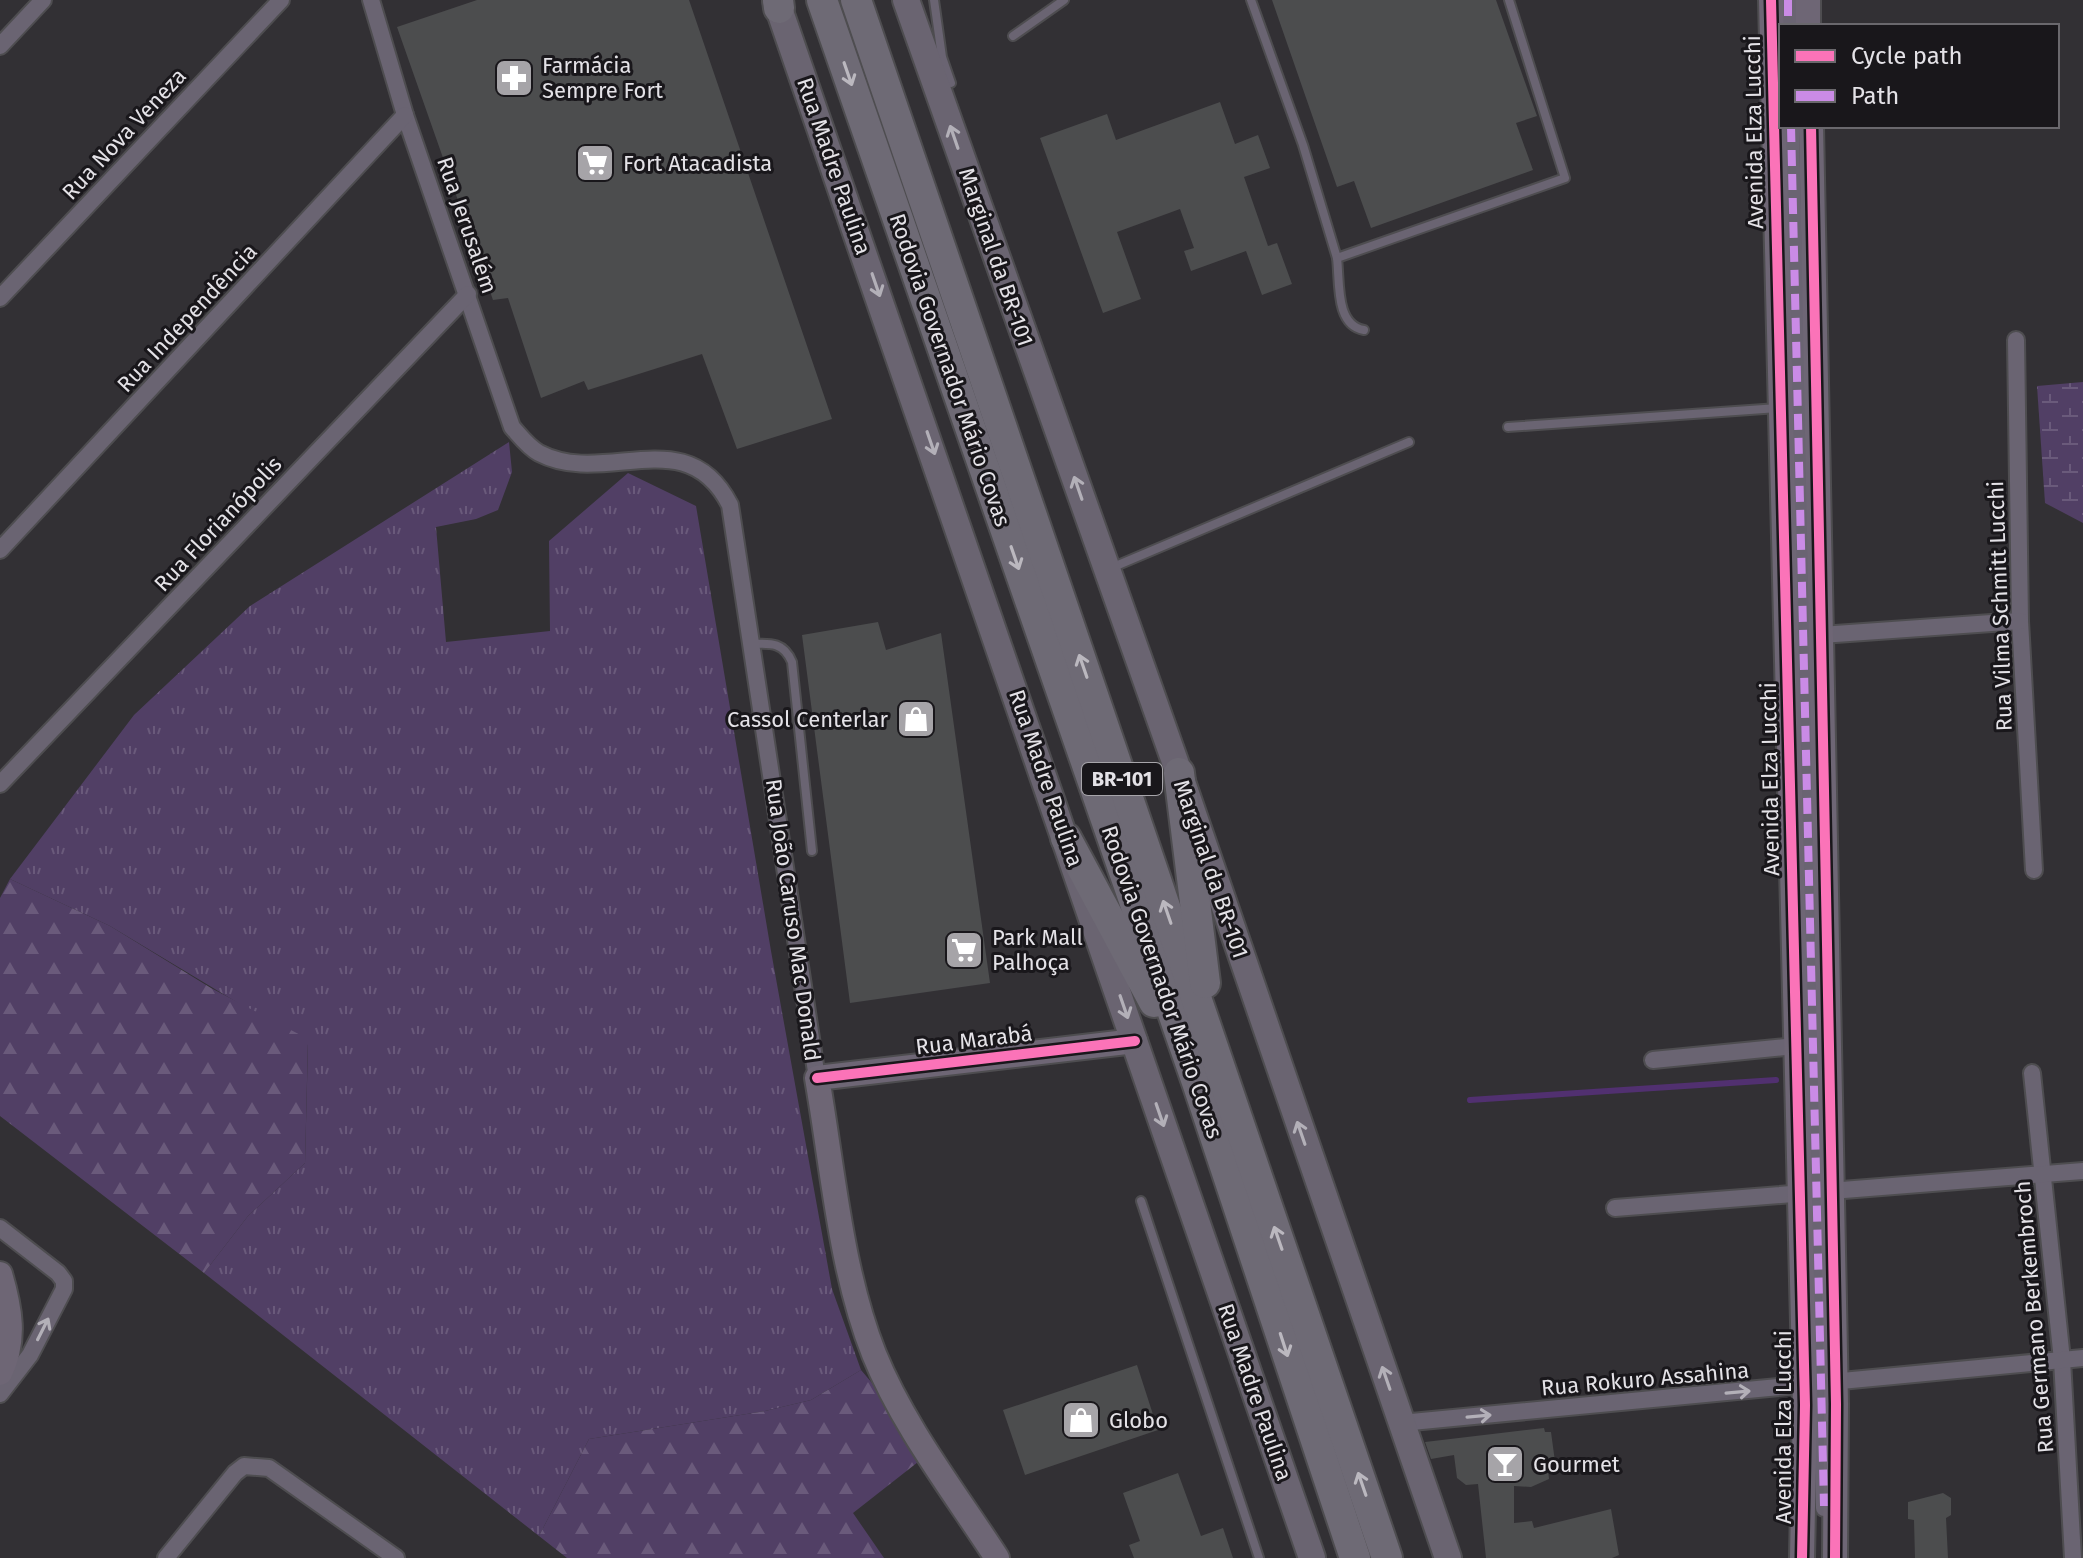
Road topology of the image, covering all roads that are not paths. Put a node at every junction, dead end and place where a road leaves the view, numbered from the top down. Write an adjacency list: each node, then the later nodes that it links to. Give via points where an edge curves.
1 (43, 0): 18 (street)
2 (281, 0): 28 (street, Rua Nova Veneza)
3 (371, 0): 21 (street, Rua Jerusalém)
4 (822, 0): 51 (highway, Rodovia Governador Mário Covas / BR-101, one-way to 51)
5 (856, 0): 46 (highway, Rodovia Governador Mário Covas / BR-101, one-way to 5)
6 (906, 0): 36 (main road, Marginal da BR-101, one-way to 6)
7 (934, 0): 20 (lane)
8 (1064, 0): 17 (lane)
9 (1251, 0): 26 (lane)
10 (1509, 0): 26 (lane, via 1565,178)
11 (1771, 0): 19 (main road, Avenida Elza Lucchi)
12 (1788, 0): 15 (street)
13 (1808, 0): 16 (main road)
14 (777, 3): 42 (main road, Rua Madre Paulina, one-way to 42)
15 (1788, 24)
16 (1808, 24)
17 (1013, 36)
18 (0, 46)
19 (1779, 72)
20 (951, 83)
21 (405, 115): 27 (street, Rua Jerusalém); 35 (street, Rua Independência)
22 (1785, 128): 25 (main road, Avenida Elza Lucchi)
23 (1791, 128): 25 (street)
24 (1811, 128): 25 (main road, Avenida Elza Lucchi)
25 (1794, 206): 31 (main road, Avenida Elza Lucchi); 38 (main road, Avenida Elza Lucchi); 54 (street)
26 (1337, 258): 29 (lane, via 1344,316 1352,327)
27 (468, 294): 34 (street, Rua Jerusalém, via 512,427); 41 (street, Rua Florianópolis)
28 (0, 298)
29 (1364, 330)
30 (2016, 340): 37 (street, Rua Vilma Schmitt Lucchi)
31 (1781, 408): 32 (lane); 47 (main road, Avenida Elza Lucchi)
32 (1508, 427)
33 (1409, 442): 36 (lane)
34 (539, 453): 39 (street, Rua João Caruso Mac Donald, via 577,462 669,459 703,469 730,505)
35 (0, 550)
36 (1107, 570): 40 (main road, Marginal da BR-101)
37 (2020, 621): 38 (street); 44 (street, Rua Vilma Schmitt Lucchi)
38 (1821, 635): 54 (main road, Avenida Elza Lucchi)
39 (753, 644): 43 (lane, via 773,643 787,650 792,662); 50 (street, Rua João Caruso Mac Donald)
40 (1179, 773): 46 (highway); 64 (main road, Marginal da BR-101, one-way to 40)
41 (0, 784)
42 (1066, 838): 45 (main road, Rua Madre Paulina, one-way to 45); 51 (highway)
43 (812, 851)
44 (2034, 870)
45 (1135, 1041): 50 (main road, Rua Marabá); 69 (main road, Rua Madre Paulina, one-way to 69)
46 (1212, 1044): 71 (highway, Rodovia Governador Mário Covas / BR-101, one-way to 46)
47 (1796, 1046): 48 (street); 54 (main road, Avenida Elza Lucchi)
48 (1653, 1060)
49 (2032, 1073): 53 (street, Rua Germano Berkembroch)
50 (817, 1078): 67 (main road, Rua João Caruso Mac Donald, via 857,1304 874,1355 912,1426)
51 (1198, 1085): 70 (highway, Rodovia Governador Mário Covas / BR-101, one-way to 70)
52 (2083, 1171): 53 (street)
53 (2045, 1173): 54 (street); 60 (street, Rua Germano Berkembroch)
54 (1816, 1191): 56 (street); 62 (main road, Avenida Elza Lucchi)
55 (1141, 1201): 68 (lane)
56 (1615, 1208)
57 (0, 1228): 63 (street, one-way to 57, via 30,1355 64,1289 58,1273)
58 (0, 1274): 61 (main road, via 11,1320)
59 (2083, 1358): 60 (street, Rua Rokuro Assahina)
60 (2062, 1360): 62 (street, Rua Rokuro Assahina); 76 (street, Rua Germano Berkembroch)
61 (0, 1373)
62 (1820, 1384): 64 (street, Rua Rokuro Assahina, one-way to 62); 73 (main road, Avenida Elza Lucchi); 74 (street); 75 (main road, Avenida Elza Lucchi)
63 (0, 1394)
64 (1401, 1423): 72 (main road, Marginal da BR-101)
65 (166, 1558): 66 (street, via 235,1473 257,1466 285,1478)
66 (396, 1558)
67 (997, 1558)
68 (1259, 1558)
69 (1312, 1558)
70 (1355, 1558)
71 (1387, 1558)
72 (1448, 1558)
73 (1802, 1558)
74 (1825, 1558)
75 (1835, 1558)
76 (2073, 1558)

